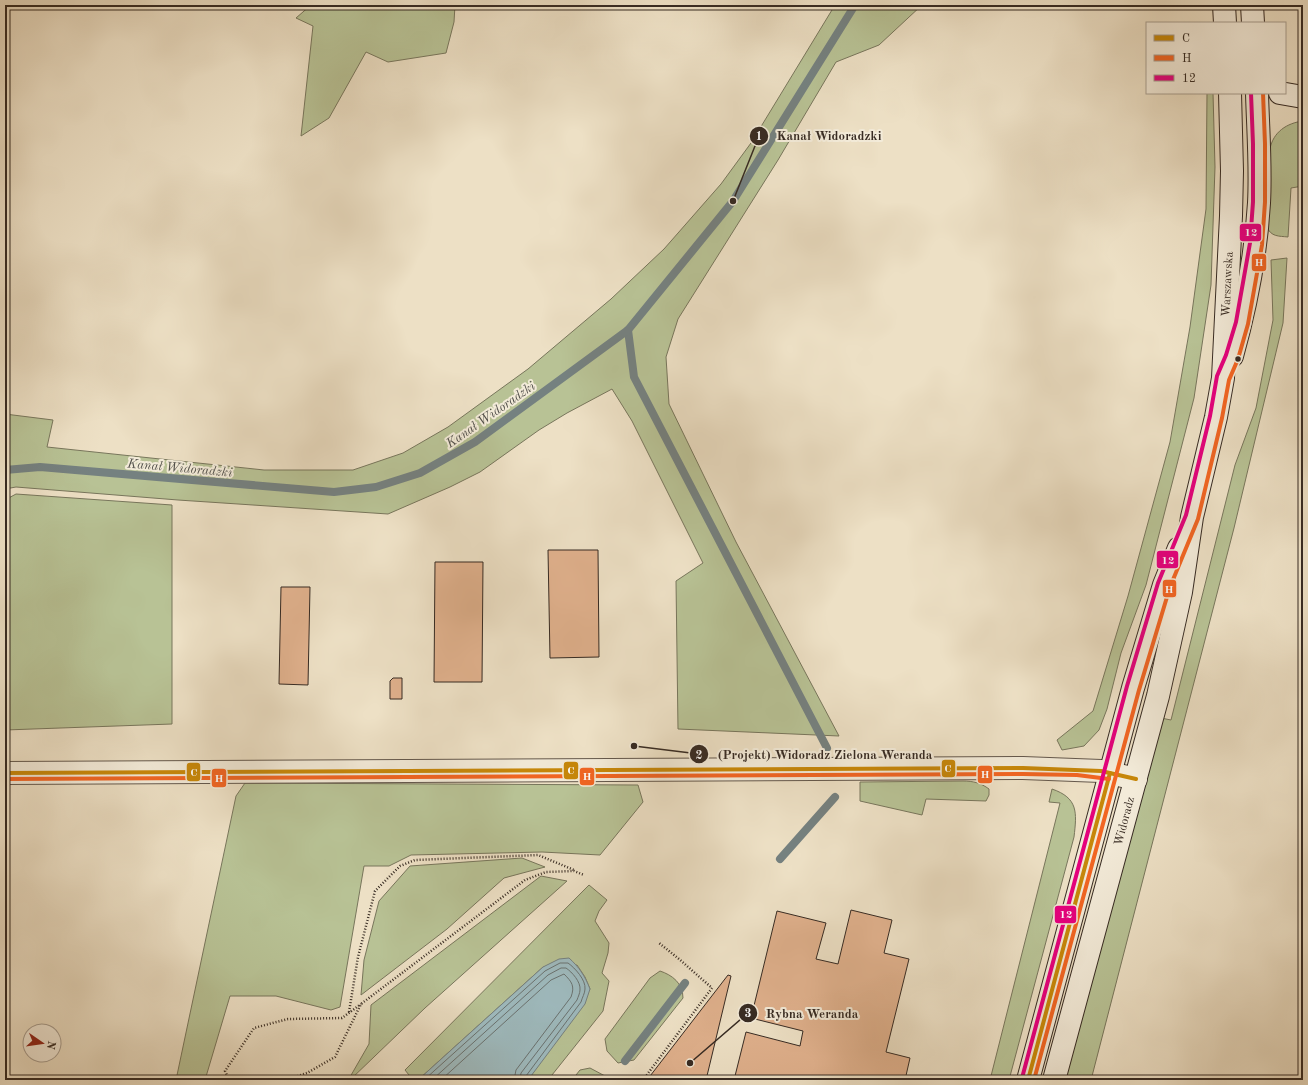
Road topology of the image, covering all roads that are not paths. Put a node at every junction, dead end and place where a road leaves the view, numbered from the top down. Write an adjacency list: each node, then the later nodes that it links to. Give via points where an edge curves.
1 (1224, 5): 3 (street)
2 (1252, 5): 4 (street)
3 (1225, 22)
4 (1254, 22)
5 (1230, 94): 9 (street, Warszawska, via 1231,216)
6 (1257, 94): 9 (street, Warszawska, via 1259,202 1256,244 1242,322)
7 (1285, 94): 8 (street)
8 (1303, 98)
9 (1224, 378): 10 (street)
10 (1192, 517): 12 (street, via 1164,585); 13 (street, Widoradz, via 1181,592)
11 (5, 772): 12 (street, via 1023,768)
12 (1110, 773): 13 (street); 14 (street)
13 (1136, 779): 15 (street, Widoradz)
14 (1028, 1080)
15 (1054, 1080)

